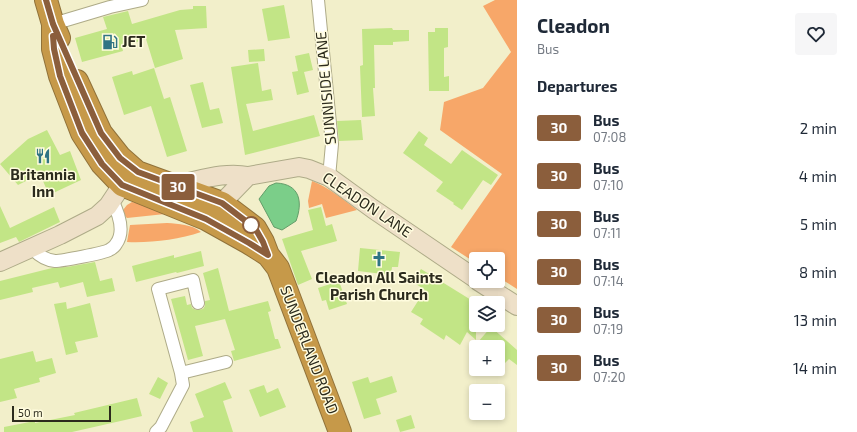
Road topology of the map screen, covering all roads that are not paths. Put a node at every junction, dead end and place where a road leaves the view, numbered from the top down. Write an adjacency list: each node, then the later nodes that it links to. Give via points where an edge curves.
1 (46, 0): 4 (highway)
2 (142, 0): 4 (street)
3 (318, 0): 6 (street, SUNNISIDE LANE, via 332,144)
4 (53, 24): 8 (highway, via 101,133 120,158)
5 (248, 176): 6 (street, CLEADON LANE, via 299,167 309,168); 7 (street, CLEADON LANE, via 222,175); 9 (street)
6 (329, 177): 14 (street, CLEADON LANE)
7 (174, 185): 8 (highway, SUNDERLAND ROAD); 9 (highway, SUNDERLAND ROAD)
8 (124, 186): 10 (highway); 11 (street, via 97,216); 11 (street, via 121,230 117,243 109,250 55,261 38,256)
9 (222, 203): 10 (street); 13 (highway, SUNDERLAND ROAD, via 255,228)
10 (206, 219): 13 (highway, via 249,243)
11 (32, 248): 12 (street)
12 (0, 262)
13 (273, 262): 21 (highway, SUNDERLAND ROAD)
14 (469, 274)
15 (489, 288): 17 (street, CLEADON LANE)
16 (198, 303): 19 (street, via 193,280 158,289)
17 (517, 306)
18 (226, 362): 19 (street)
19 (181, 373): 20 (street, via 183,385)
20 (156, 432)
21 (340, 432)

